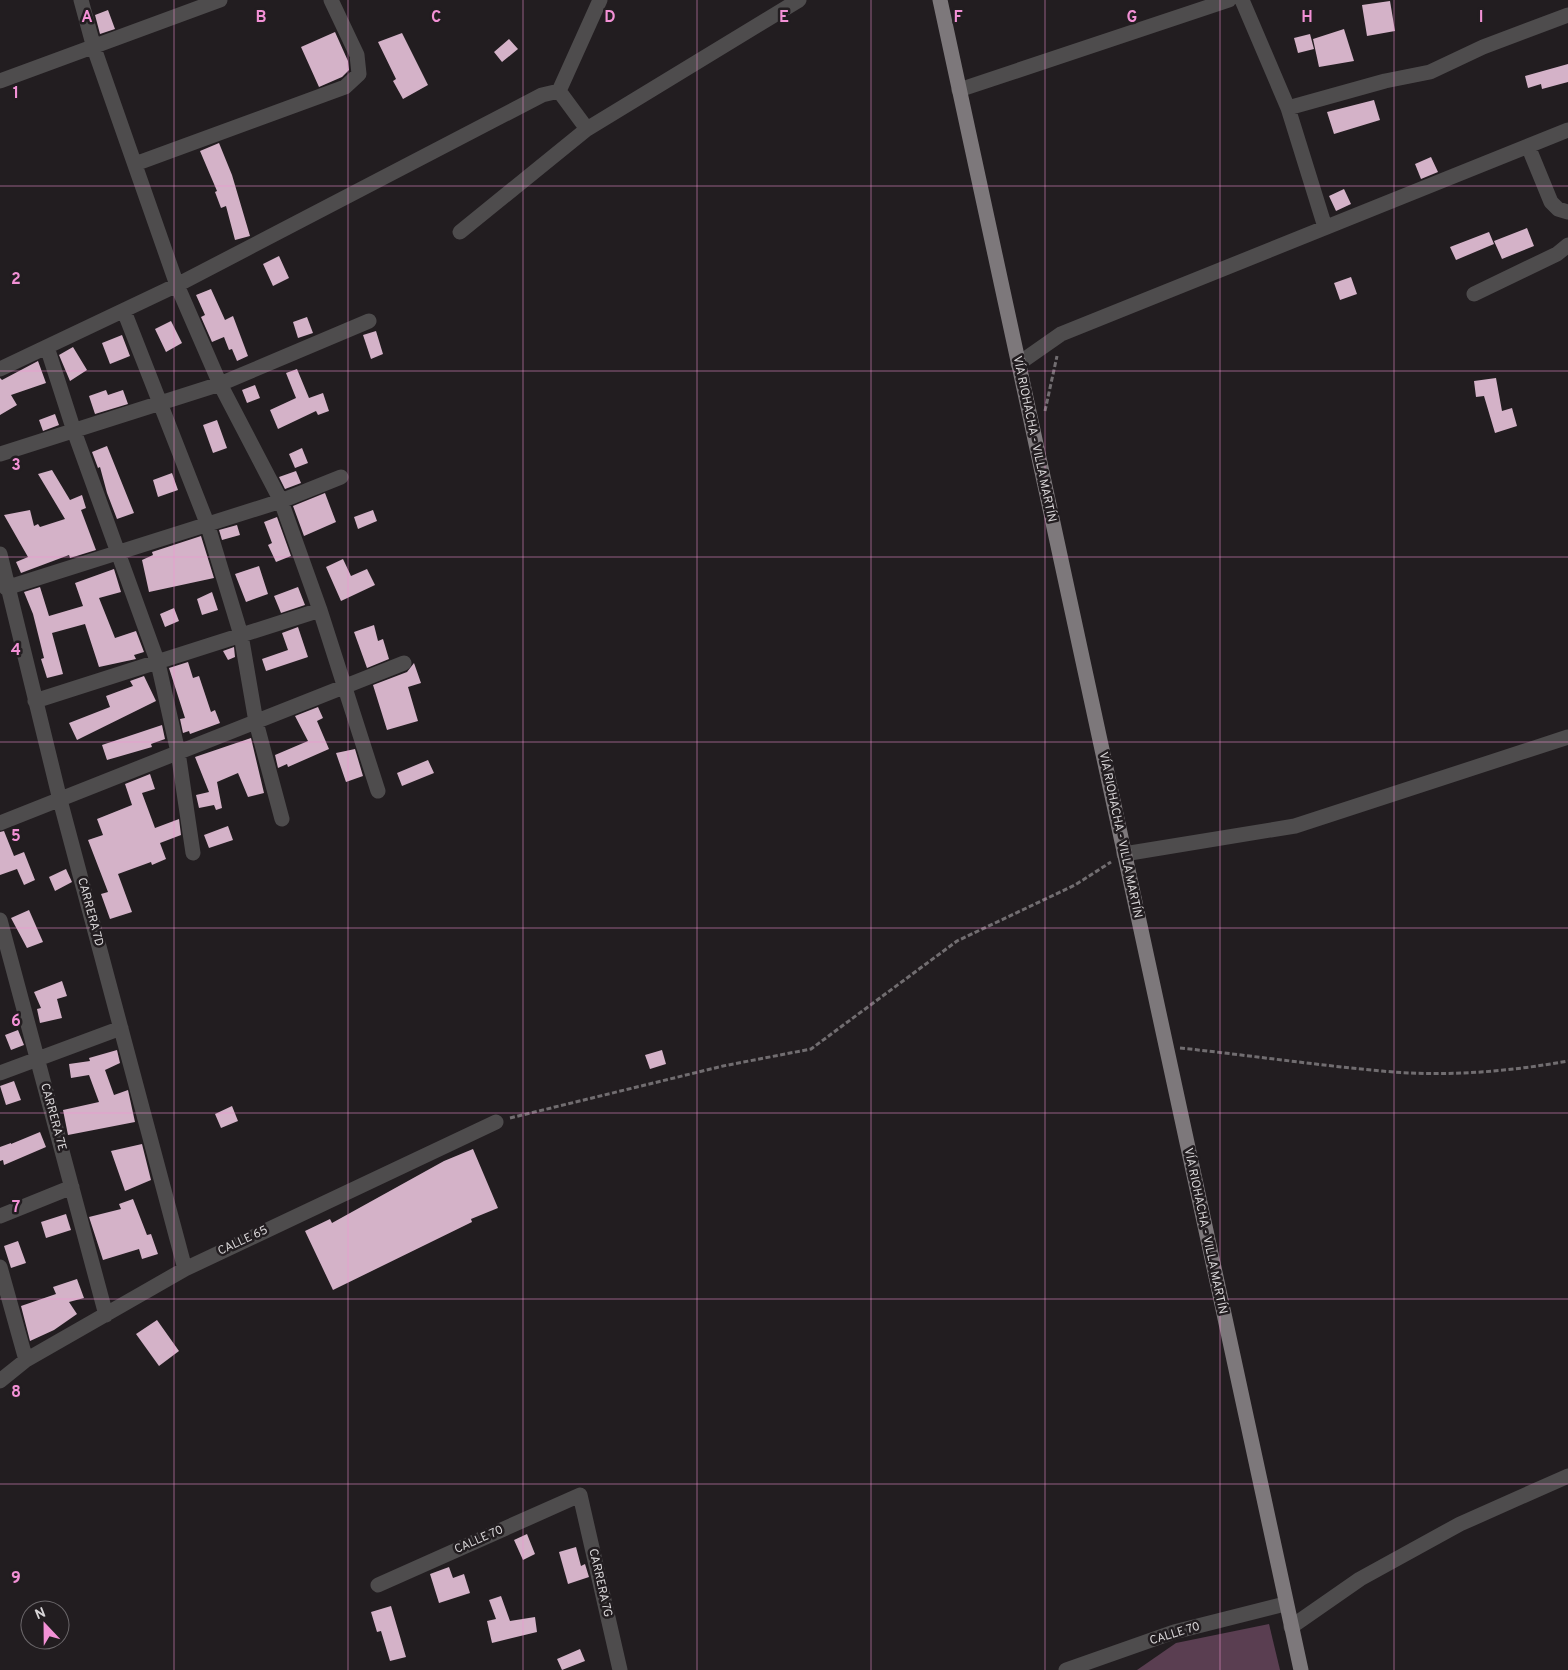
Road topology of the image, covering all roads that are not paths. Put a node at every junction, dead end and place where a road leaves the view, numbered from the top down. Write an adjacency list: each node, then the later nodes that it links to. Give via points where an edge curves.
1 (81, 0): 10 (street)
2 (220, 0): 10 (street)
3 (330, 0): 18 (street, via 357,55 359,74 344,87)
4 (600, 0): 13 (street)
5 (800, 0): 15 (street)
6 (940, 0): 12 (main road, VÍA RIOHACHA - VILLA MARTÍN)
7 (1229, 0): 12 (street)
8 (1242, 0): 14 (street)
9 (1568, 15): 14 (street, via 1483,47 1430,72)
10 (94, 48): 11 (street); 18 (street)
11 (0, 81)
12 (959, 90): 28 (main road, VÍA RIOHACHA - VILLA MARTÍN)
13 (559, 91): 15 (street); 23 (street, via 542,95)
14 (1288, 108): 20 (street)
15 (587, 129): 21 (street)
16 (1568, 130): 17 (street)
17 (1528, 146): 19 (street, via 1551,202); 20 (street)
18 (135, 164): 23 (street)
19 (1568, 212)
20 (1325, 227): 28 (street, via 1061,334)
21 (460, 232)
22 (1568, 245): 24 (street, via 1557,254)
23 (177, 286): 25 (street); 30 (street)
24 (1474, 294)
25 (124, 311): 27 (street); 31 (street)
26 (369, 321): 30 (street)
27 (46, 348): 29 (street); 32 (street)
28 (1018, 364): 54 (main road, VÍA RIOHACHA - VILLA MARTÍN)
29 (0, 369)
30 (220, 384): 31 (street); 35 (street)
31 (159, 404): 32 (street); 36 (street)
32 (74, 431): 33 (street); 37 (street)
33 (0, 454)
34 (341, 477): 35 (street)
35 (281, 501): 36 (street); 40 (street)
36 (206, 523): 37 (street); 41 (street)
37 (117, 551): 39 (street); 42 (street)
38 (0, 554): 39 (street, CARRERA 7D)
39 (6, 588): 45 (street, CARRERA 7D)
40 (320, 610): 41 (street); 44 (street)
41 (241, 635): 42 (street); 46 (street)
42 (158, 663): 45 (street); 48 (street)
43 (404, 663): 44 (street)
44 (344, 687): 46 (street); 49 (street)
45 (35, 701): 50 (street, CARRERA 7D)
46 (256, 722): 48 (street); 51 (street)
47 (1568, 737): 54 (street, via 1295,826)
48 (178, 752): 50 (street); 53 (street)
49 (378, 791)
50 (60, 800): 52 (street); 56 (street, CARRERA 7D)
51 (282, 819)
52 (0, 823)
53 (193, 854)
54 (1124, 854): 70 (main road, VÍA RIOHACHA - VILLA MARTÍN)
55 (0, 920): 57 (street, CARRERA 7E)
56 (121, 1028): 57 (street); 63 (street, CARRERA 7D)
57 (37, 1059): 58 (street); 60 (street, CARRERA 7E)
58 (0, 1073)
59 (496, 1122): 63 (street, CALLE 65)
60 (72, 1187): 61 (street); 64 (street, CARRERA 7E)
61 (0, 1216)
62 (0, 1267): 65 (street)
63 (185, 1269): 64 (street, CALLE 65)
64 (106, 1315): 65 (street, CALLE 65)
65 (26, 1360): 66 (street, CALLE 65)
66 (0, 1381)
67 (1568, 1476): 71 (street, via 1452,1528 1360,1579)
68 (580, 1495): 69 (street, CALLE 70); 72 (street, CARRERA 7G)
69 (378, 1585)
70 (1285, 1604): 71 (main road, VÍA RIOHACHA - VILLA MARTÍN); 73 (street, CALLE 70, via 1174,1632)
71 (1291, 1627): 74 (main road, VÍA RIOHACHA - VILLA MARTÍN)
72 (620, 1670)
73 (1066, 1670)
74 (1300, 1670)

